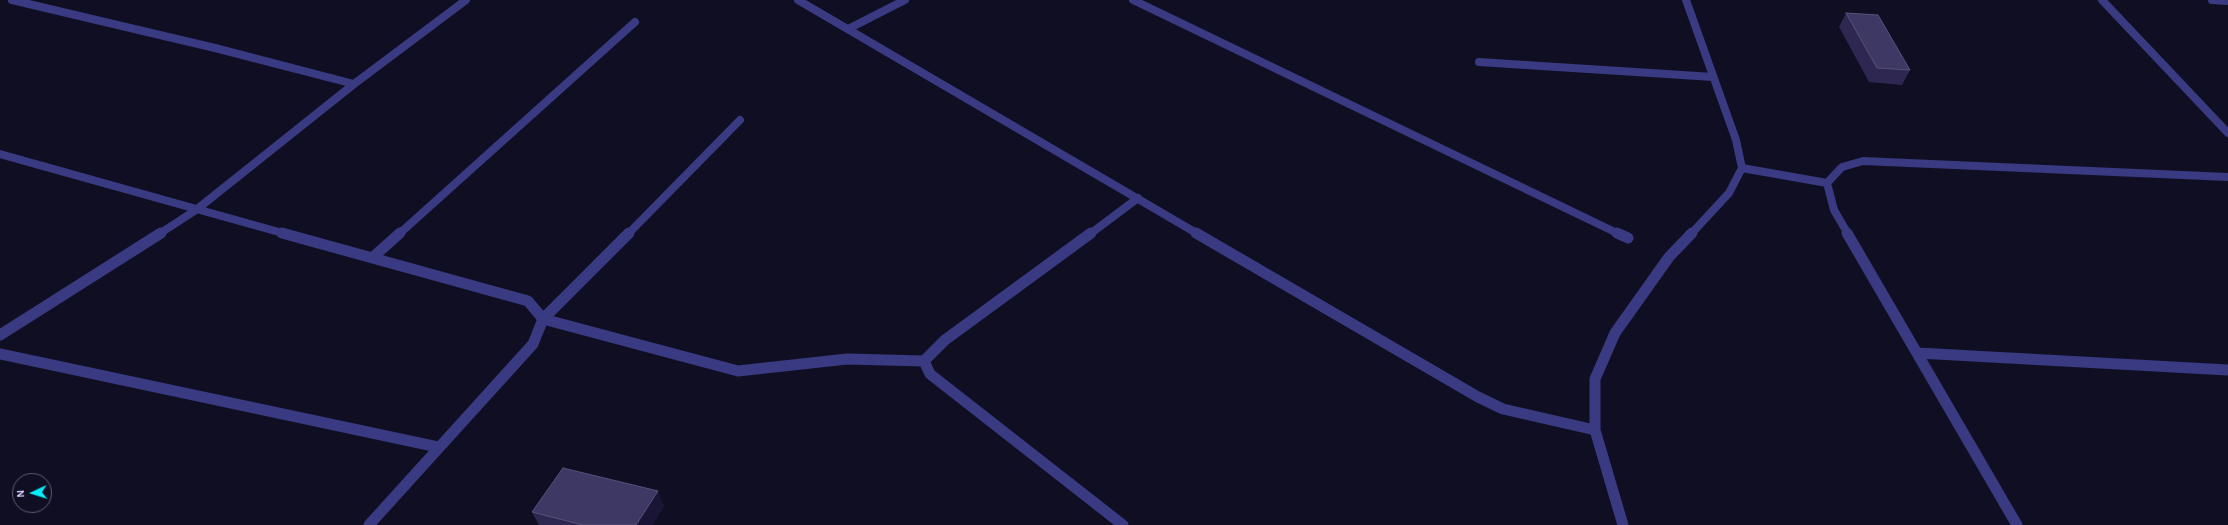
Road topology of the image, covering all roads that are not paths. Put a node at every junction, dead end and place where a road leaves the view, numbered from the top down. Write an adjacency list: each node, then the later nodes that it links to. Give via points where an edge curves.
1 (12, 0): 14 (street)
2 (466, 0): 14 (street)
3 (798, 0): 11 (street)
4 (905, 0): 11 (street)
5 (1133, 0): 23 (street)
6 (1686, 0): 13 (street)
7 (2102, 0): 16 (street)
8 (2212, 0): 9 (street)
9 (2228, 1)
10 (635, 22): 24 (street)
11 (848, 29): 21 (street)
12 (1479, 62): 13 (street)
13 (1713, 77): 18 (street, via 1736,140)
14 (354, 84): 22 (street)
15 (740, 120): 25 (street)
16 (2228, 133)
17 (0, 154): 22 (street)
18 (1742, 168): 20 (street); 31 (street, via 1729,193 1669,257 1616,333 1594,379)
19 (2228, 177): 20 (street, via 1863,161 1842,167)
20 (1827, 183): 27 (street, via 1834,210)
21 (1138, 198): 29 (street, via 945,340); 31 (street, via 1478,397 1503,409)
22 (196, 210): 24 (street); 26 (street)
23 (1628, 238)
24 (372, 258): 25 (street, via 528,301)
25 (543, 319): 29 (street, via 738,370 847,359); 32 (street, via 533,344)
26 (0, 335)
27 (1918, 353): 30 (street); 36 (street)
28 (0, 354): 32 (street)
29 (924, 361): 34 (street, via 930,374)
30 (2228, 370)
31 (1595, 430): 35 (street)
32 (438, 447): 33 (street)
33 (369, 525)
34 (1123, 525)
35 (1623, 525)
36 (2017, 525)

